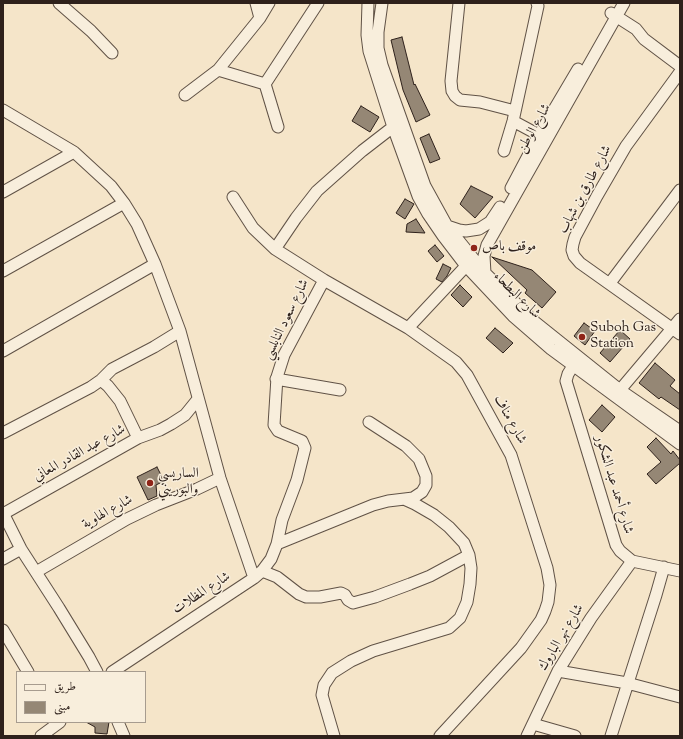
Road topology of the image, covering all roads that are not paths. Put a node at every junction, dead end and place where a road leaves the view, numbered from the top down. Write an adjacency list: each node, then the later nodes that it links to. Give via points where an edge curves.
1 (59, 3): 13 (street)
2 (256, 3): 11 (street)
3 (269, 3): 11 (street)
4 (318, 3): 17 (street)
5 (368, 3): 22 (street, شارع البطحاء, via 369,51)
6 (382, 3): 30 (street, شارع البطحاء, via 378,48 382,65 425,186)
7 (459, 3): 20 (street, via 452,91 460,100 480,102)
8 (537, 3): 20 (street)
9 (617, 3): 12 (street, شارع الوطن)
10 (624, 3): 12 (street, شارع الوطن)
11 (260, 18): 15 (street)
12 (612, 18): 14 (street, via 636,29 644,39); 23 (street, شارع الوطن); 32 (street, شارع الوطن)
13 (112, 53)
14 (680, 66)
15 (218, 70): 17 (street); 18 (street)
16 (680, 72): 39 (street, شارع طارق بن شهاب, via 626,146 573,244 572,250 576,259)
17 (266, 84): 21 (street)
18 (185, 95)
19 (3, 110): 25 (street)
20 (514, 116): 23 (street); 24 (street)
21 (278, 127)
22 (393, 127): 33 (street, via 317,191); 35 (street, شارع البطحاء, via 418,196 432,220)
23 (539, 135): 31 (street, شارع الوطن, via 494,217 485,226)
24 (504, 151)
25 (74, 152): 27 (street); 29 (street, via 111,186)
26 (680, 190): 39 (street)
27 (3, 192)
28 (233, 197): 33 (street, شارع مناف, via 252,228)
29 (124, 203): 34 (street, via 147,243); 36 (street)
30 (448, 226): 31 (street, via 459,230); 37 (street, شارع البطحاء)
31 (473, 230): 32 (street, via 478,239)
32 (487, 245): 37 (street, شارع الوطن, via 484,256)
33 (276, 249): 38 (street, شارع مناف)
34 (155, 264): 42 (street); 44 (street)
35 (466, 266): 41 (street); 45 (street, شارع البطحاء, via 513,316)
36 (3, 271)
37 (485, 273): 49 (street, شارع البطحاء, via 535,322)
38 (324, 280): 41 (street, شارع مناف); 46 (street, شارع سعود النابلسي, via 284,355)
39 (610, 283): 43 (street, شارع طارق بن شهاب)
40 (680, 319): 43 (street)
41 (408, 328): 82 (street, شارع مناف, via 461,367 512,455 550,585 546,611 531,634)
42 (180, 331): 47 (street, via 112,369); 50 (street)
43 (676, 331): 49 (street)
44 (3, 351)
45 (573, 366): 55 (street, شارع البطحاء); 64 (street, شارع أحمد عبد الشكور, via 566,381 614,540 620,551)
46 (276, 379): 48 (street); 59 (street, شارع سعود النابلسي, via 274,425 278,431 302,441 306,448)
47 (101, 380): 53 (street); 54 (street, شارع عبد القادر المعاني, via 120,401)
48 (340, 390)
49 (620, 390): 52 (street, شارع البطحاء)
50 (198, 399): 54 (street, via 185,415 160,430); 56 (street)
51 (369, 422): 57 (street, via 411,450 422,465 426,476 424,489 416,497)
52 (680, 431)
53 (3, 433)
54 (138, 438): 58 (street, شارع عبد القادر المعاني)
55 (680, 444)
56 (220, 478): 67 (street, شارع الهاوية, via 128,519); 68 (street)
57 (404, 500): 60 (street, via 373,505); 62 (street, via 442,520 460,538)
58 (3, 514): 61 (street)
59 (282, 520): 60 (street, شارع المظلات)
60 (277, 544): 68 (street, شارع المظلات, via 271,559)
61 (21, 549): 63 (street); 67 (street)
62 (469, 555): 68 (street, via 410,584 353,603 340,593 315,598 306,597 277,578); 81 (street, via 471,576 468,597 462,615 453,625 445,631 363,655 329,677 322,695)
63 (3, 559)
64 (632, 561): 65 (street); 70 (street, شارع نهر الباروك)
65 (664, 567): 66 (street); 74 (street)
66 (680, 571)
67 (36, 572): 72 (street)
68 (258, 575): 73 (street, شارع المظلات)
69 (3, 630): 71 (street)
70 (558, 670): 74 (street); 78 (street, شارع نهر الباروك)
71 (27, 671)
72 (97, 671)
73 (114, 671)
74 (627, 683): 75 (street); 85 (street)
75 (680, 697)
76 (58, 723): 79 (street)
77 (118, 723): 80 (street)
78 (533, 724): 83 (street, شارع نهر الباروك); 84 (street)
79 (41, 736)
80 (124, 736)
81 (334, 736)
82 (440, 736)
83 (527, 736)
84 (575, 736)
85 (611, 736)

